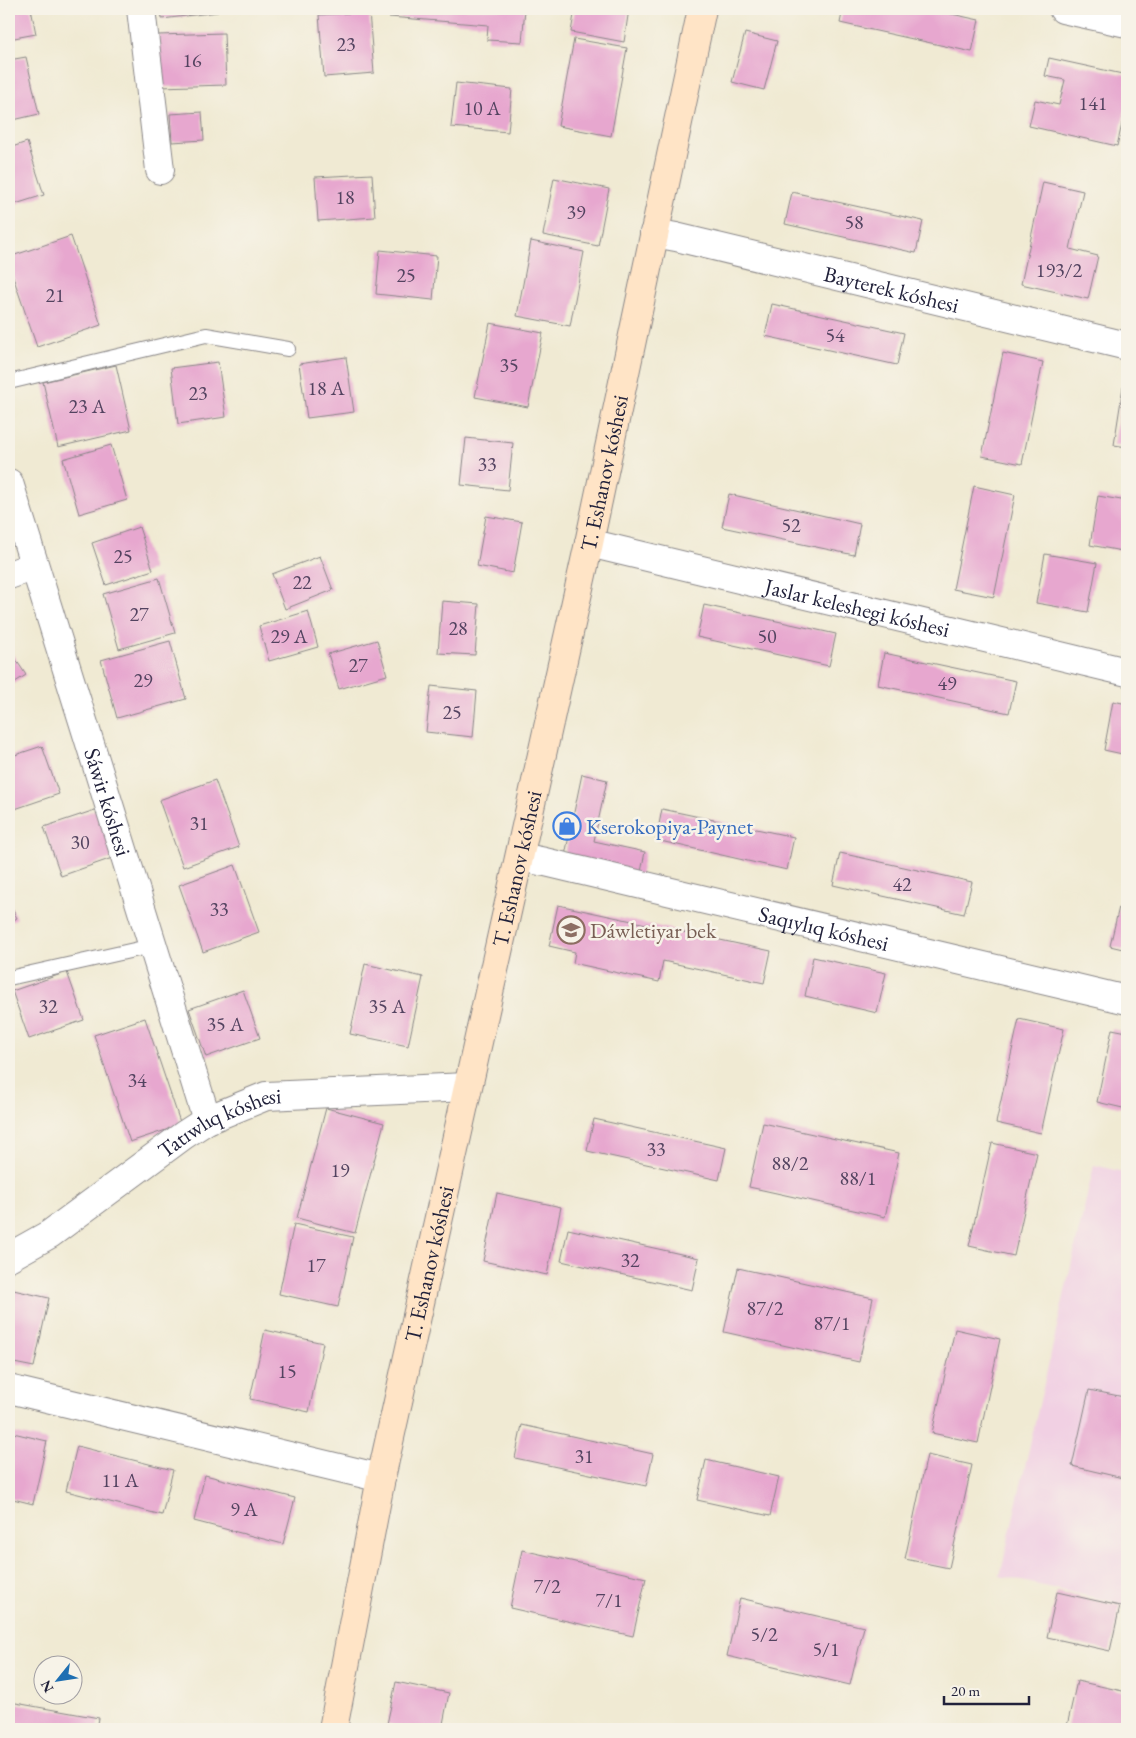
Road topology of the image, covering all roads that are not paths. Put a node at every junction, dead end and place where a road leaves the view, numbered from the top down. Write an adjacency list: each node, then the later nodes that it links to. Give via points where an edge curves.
1 (140, 9): 5 (street)
2 (702, 9): 6 (main road, T. Eshanov kóshesi)
3 (1063, 9): 4 (street)
4 (1127, 23)
5 (160, 170)
6 (654, 233): 7 (street, Bayterek kóshesi); 11 (main road, T. Eshanov kóshesi)
7 (1127, 346)
8 (288, 349): 9 (lane, via 206,335)
9 (9, 382)
10 (9, 483): 12 (street, Sáwir kóshesi)
11 (589, 543): 14 (street, Jaslar keleshegi kóshesi); 15 (main road, T. Eshanov kóshesi)
12 (34, 566): 13 (street); 16 (street, Sáwir kóshesi)
13 (9, 575)
14 (1127, 672)
15 (520, 857): 18 (street, Saqıylıq kóshesi); 19 (main road, T. Eshanov kóshesi)
16 (152, 946): 17 (lane); 20 (street, Sáwir kóshesi)
17 (9, 978)
18 (1127, 1000)
19 (467, 1087): 20 (street, Tatıwlıq kóshesi, via 266,1096); 23 (main road, T. Eshanov kóshesi)
20 (207, 1120): 21 (street, Tatıwlıq kóshesi, via 50,1234)
21 (9, 1257)
22 (9, 1389): 23 (street)
23 (381, 1478): 24 (main road, T. Eshanov kóshesi)
24 (333, 1729)

